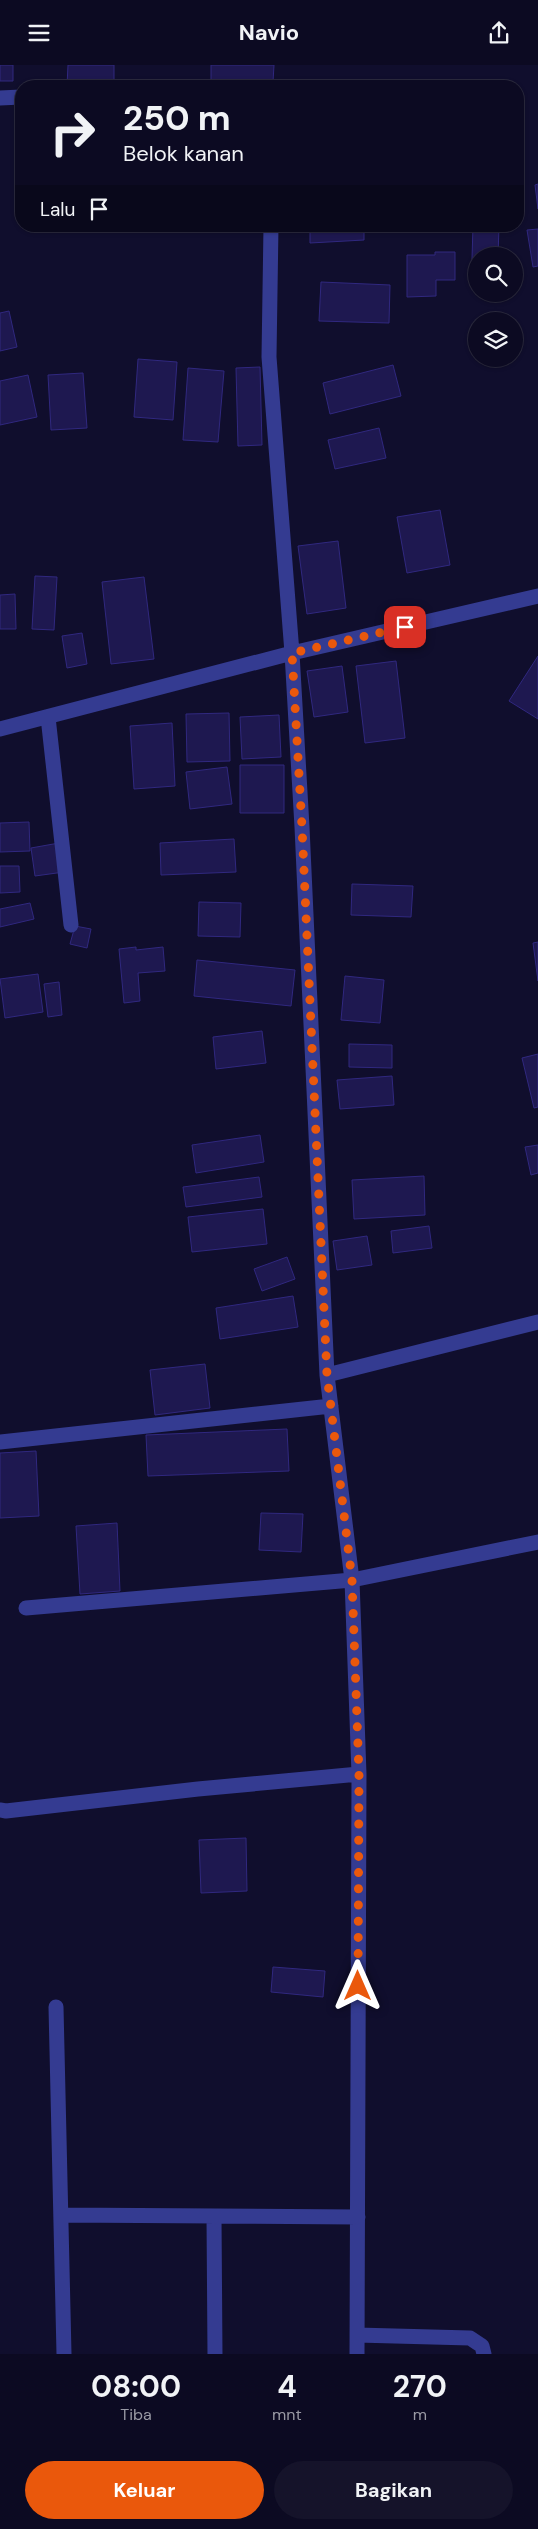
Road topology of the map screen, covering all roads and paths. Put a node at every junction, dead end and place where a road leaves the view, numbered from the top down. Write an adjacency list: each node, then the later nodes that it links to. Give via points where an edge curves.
1 (15, 97): 2 (street)
2 (0, 98)
3 (271, 232): 5 (street, via 269,357)
4 (538, 596): 5 (street)
5 (292, 653): 6 (street); 10 (street)
6 (48, 717): 7 (street); 8 (street)
7 (0, 729)
8 (71, 925)
9 (538, 1322): 10 (street)
10 (327, 1375): 11 (street)
11 (331, 1405): 12 (street); 14 (street)
12 (0, 1442)
13 (538, 1542): 14 (street)
14 (352, 1580): 15 (street); 16 (street)
15 (26, 1608)
16 (359, 1774): 17 (street); 21 (street)
17 (0, 1810)
18 (56, 2007): 19 (street)
19 (61, 2215): 20 (street); 23 (street)
20 (214, 2217): 21 (street); 24 (street)
21 (358, 2217): 22 (street)
22 (357, 2335): 25 (street); 26 (street, via 470,2338 482,2346)
23 (64, 2354)
24 (215, 2354)
25 (357, 2354)
26 (484, 2354)

